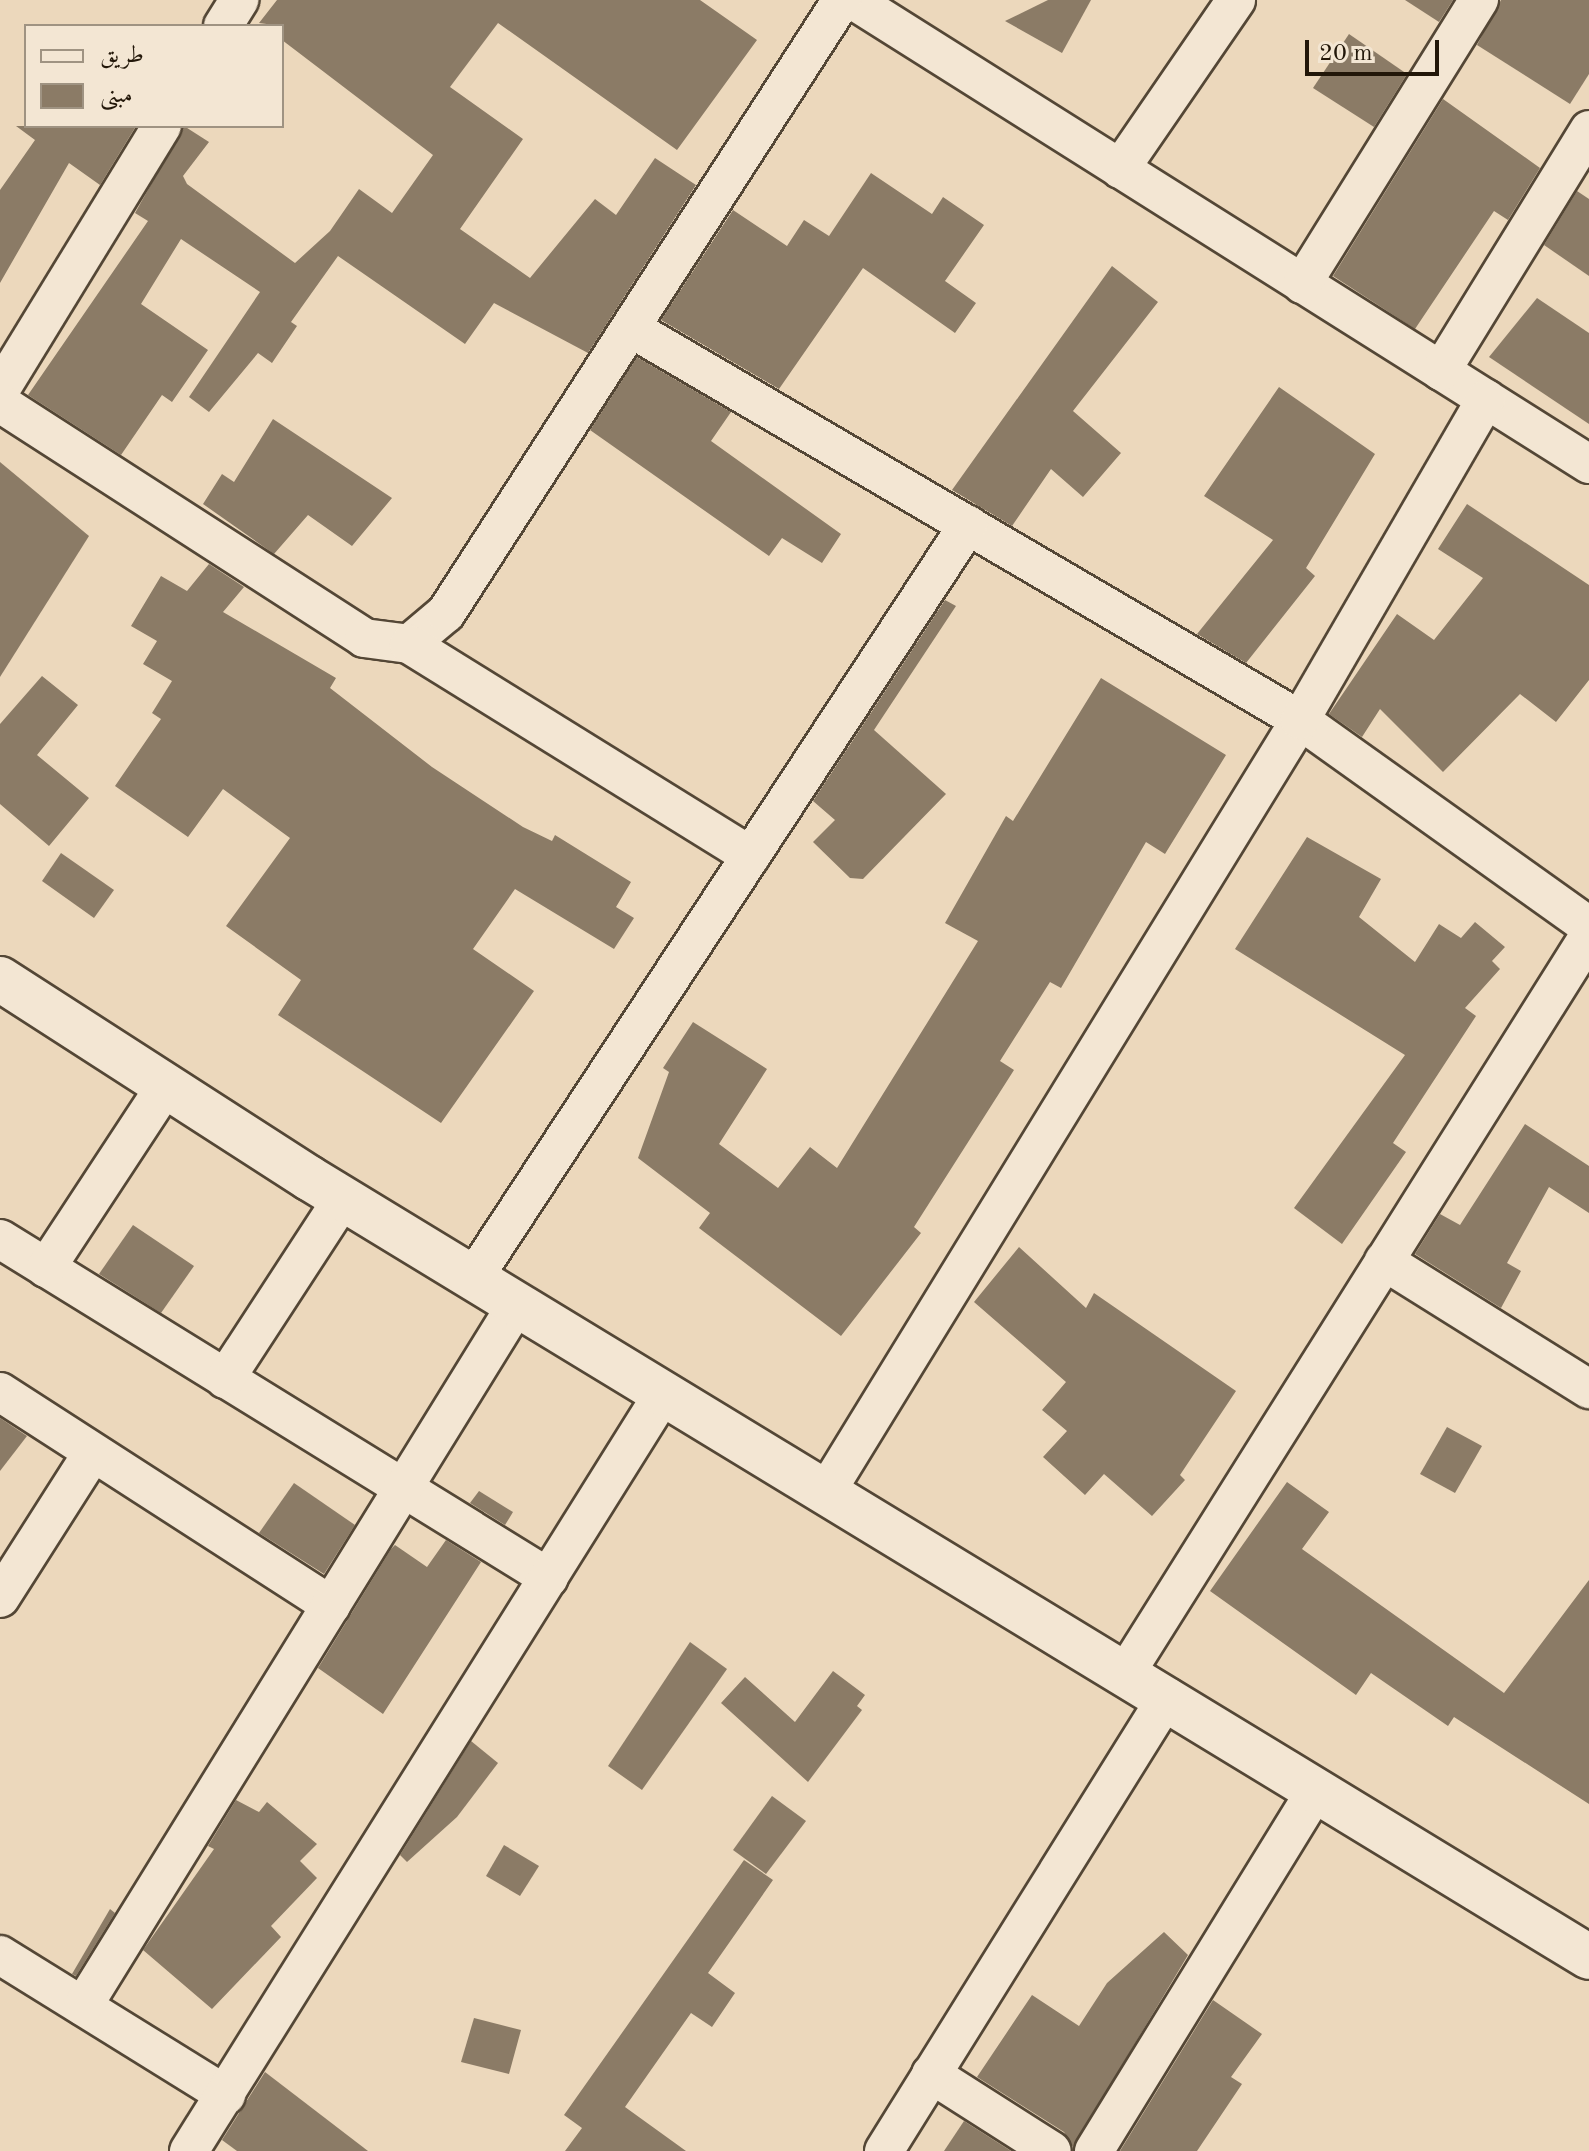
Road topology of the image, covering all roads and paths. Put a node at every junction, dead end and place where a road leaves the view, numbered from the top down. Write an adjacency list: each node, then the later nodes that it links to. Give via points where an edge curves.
1 (239, 0): 6 (street)
2 (842, 0): 11 (street)
3 (853, 0): 9 (street)
4 (1236, 0): 9 (street)
5 (1479, 0): 10 (street)
6 (224, 24)
7 (161, 128): 13 (street)
8 (1589, 130): 12 (street)
9 (1120, 169): 10 (street)
10 (1302, 284): 12 (street)
11 (634, 330): 17 (street); 18 (street, via 446,613)
12 (1441, 371): 14 (street)
13 (0, 390)
14 (1486, 399): 16 (street); 19 (street)
15 (0, 403): 18 (street, via 364,638)
16 (1589, 464)
17 (968, 525): 19 (street); 20 (street)
18 (409, 644): 20 (street)
19 (1300, 720): 21 (street); 37 (street)
20 (751, 856): 29 (street)
21 (1589, 926)
22 (1589, 936): 27 (street)
23 (0, 979): 24 (street)
24 (166, 1085): 25 (street); 28 (street)
25 (343, 1198): 29 (street); 31 (street)
26 (0, 1239): 28 (street)
27 (1384, 1261): 32 (street); 41 (street)
28 (46, 1268): 31 (street)
29 (474, 1277): 30 (street)
30 (517, 1304): 34 (street); 36 (street)
31 (225, 1379): 36 (street)
32 (1589, 1389)
33 (0, 1392): 35 (street)
34 (663, 1394): 37 (street); 38 (street)
35 (91, 1455): 39 (street); 40 (street)
36 (405, 1485): 38 (street); 40 (street)
37 (826, 1492): 41 (street)
38 (549, 1578): 48 (street)
39 (0, 1598)
40 (331, 1605): 46 (street)
41 (1127, 1671): 42 (street)
42 (1167, 1697): 43 (street); 47 (street)
43 (1316, 1790): 45 (street); 52 (street)
44 (0, 1955): 46 (street)
45 (1589, 1957)
46 (83, 2006): 48 (street)
47 (931, 2074): 50 (street); 51 (street)
48 (226, 2095): 49 (street)
49 (189, 2151)
50 (884, 2151)
51 (1052, 2151)
52 (1094, 2151)

